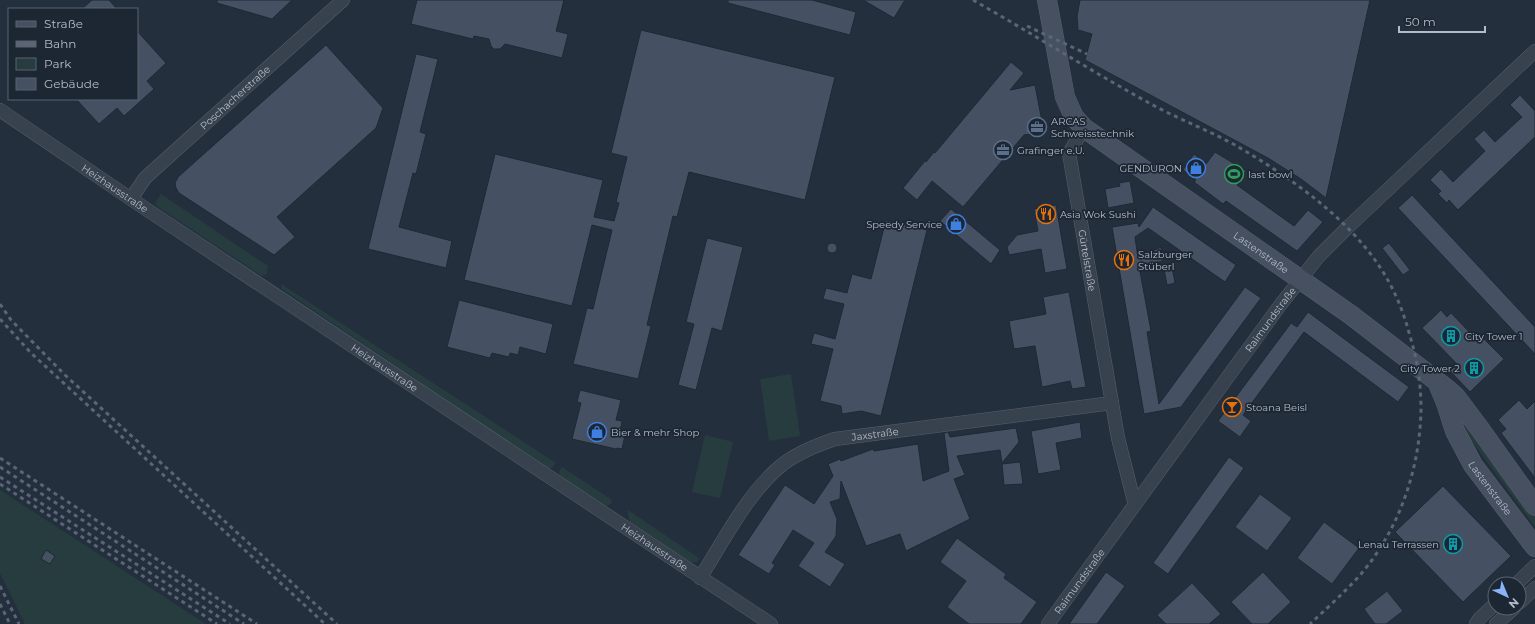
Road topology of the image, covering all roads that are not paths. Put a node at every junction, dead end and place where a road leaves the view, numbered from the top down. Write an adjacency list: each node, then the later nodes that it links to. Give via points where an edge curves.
1 (343, 0): 6 (street, Poschacherstraße, via 145,178)
2 (1047, 0): 5 (main road, via 1065,97 1074,117)
3 (1535, 51): 7 (street, Raimundstraße, via 1347,228)
4 (0, 110): 6 (street, Heizhausstraße)
5 (1084, 128): 7 (main road, Lastenstraße); 9 (street, Gürtelstraße, via 1069,152)
6 (131, 199): 15 (street, Heizhausstraße)
7 (1300, 280): 8 (main road, Lastenstraße); 10 (street, Raimundstraße)
8 (1436, 379): 11 (main road, Lastenstraße, via 1456,397); 12 (main road, Lastenstraße, via 1455,431 1473,465)
9 (1112, 402): 10 (street, Gürtelstraße, via 1123,464); 15 (street, Jaxstraße, via 835,439 817,445 783,465 762,485)
10 (1135, 505): 21 (street, Raimundstraße)
11 (1535, 506)
12 (1535, 547)
13 (1535, 566): 14 (street)
14 (1524, 576)
15 (700, 578): 20 (street, Heizhausstraße)
16 (1535, 588): 17 (street)
17 (1527, 596)
18 (1487, 611): 22 (street)
19 (1505, 616): 23 (street)
20 (770, 624)
21 (1048, 624)
22 (1476, 624)
23 (1496, 624)

